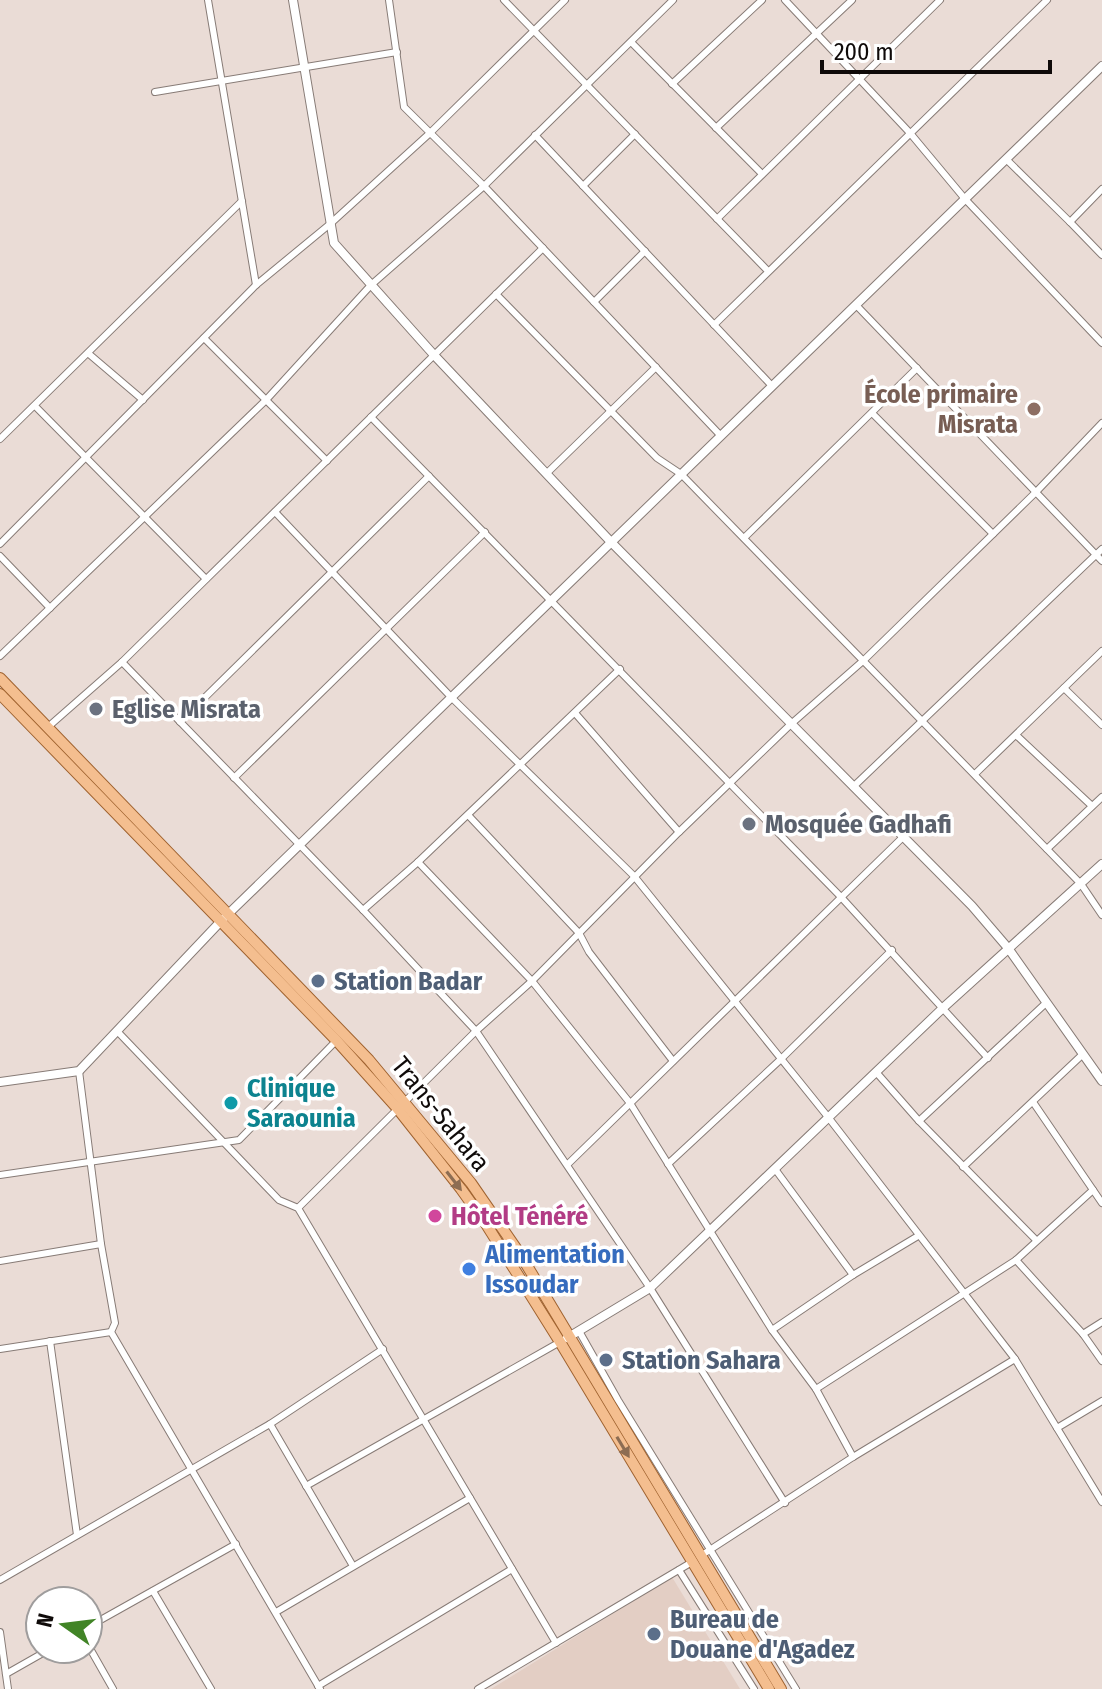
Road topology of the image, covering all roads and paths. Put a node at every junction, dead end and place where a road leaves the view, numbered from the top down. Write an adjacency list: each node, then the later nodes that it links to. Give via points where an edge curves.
1 (208, 0): 19 (street)
2 (293, 0): 17 (street)
3 (389, 0): 15 (street)
4 (504, 0): 12 (street)
5 (565, 0): 12 (street)
6 (673, 0): 14 (street)
7 (762, 0): 20 (street)
8 (785, 0): 13 (street)
9 (852, 0): 13 (street)
10 (940, 0): 18 (street)
11 (1047, 0): 25 (street)
12 (534, 30): 21 (street); 24 (street)
13 (816, 33): 18 (street); 23 (street)
14 (631, 42): 20 (street); 21 (street)
15 (397, 52): 17 (street); 24 (street, via 404,107)
16 (1102, 66): 28 (street)
17 (303, 67): 19 (street); 37 (street)
18 (859, 78): 25 (street); 29 (street)
19 (221, 79): 22 (street); 34 (street)
20 (672, 84): 23 (street)
21 (587, 85): 26 (street); 27 (street)
22 (155, 92)
23 (716, 128): 29 (street)
24 (430, 133): 30 (street); 37 (street)
25 (910, 133): 33 (street); 41 (street)
26 (635, 134): 31 (street); 35 (street)
27 (535, 135): 30 (street); 31 (street)
28 (1006, 159): 33 (street); 36 (street)
29 (762, 174): 35 (street)
30 (484, 186): 38 (street); 43 (street)
31 (583, 186): 39 (street)
32 (1102, 189): 36 (street)
33 (965, 199): 46 (street); 49 (street)
34 (242, 201): 42 (street); 50 (street)
35 (717, 219): 41 (street)
36 (1070, 222): 40 (street)
37 (330, 224): 42 (street); 43 (street, via 334,243)
38 (543, 248): 44 (street); 45 (street)
39 (645, 251): 45 (street); 47 (street)
40 (1102, 255)
41 (768, 271): 47 (street)
42 (256, 285): 48 (street)
43 (371, 285): 51 (street); 56 (street)
44 (496, 294): 51 (street); 58 (street)
45 (594, 302): 52 (street)
46 (856, 305): 53 (street); 54 (street)
47 (714, 325): 54 (street)
48 (204, 338): 55 (street); 56 (street)
49 (1102, 343)
50 (89, 354): 55 (street); 57 (street)
51 (434, 355): 60 (street); 66 (street)
52 (656, 367): 58 (street); 62 (street)
53 (917, 368): 59 (street); 69 (street)
54 (772, 386): 62 (street)
55 (143, 400): 64 (street)
56 (266, 400): 65 (street); 71 (street)
57 (35, 406): 63 (street); 64 (street)
58 (610, 412): 66 (street); 67 (street)
59 (872, 413): 73 (street); 74 (street)
60 (371, 417): 65 (street); 68 (street)
61 (1102, 423): 69 (street)
62 (721, 436): 67 (street)
63 (0, 439)
64 (86, 458): 71 (street); 76 (street)
65 (327, 461): 70 (street)
66 (546, 474): 75 (street)
67 (681, 474): 74 (street); 75 (street)
68 (429, 476): 72 (street); 79 (street)
69 (1036, 492): 73 (street); 77 (street)
70 (275, 512): 79 (street); 80 (street)
71 (144, 517): 80 (street); 82 (street)
72 (485, 532): 81 (street); 83 (street)
73 (993, 534): 86 (street)
74 (744, 538): 86 (street)
75 (611, 542): 81 (street); 96 (street)
76 (0, 544)
77 (1100, 555): 94 (street)
78 (0, 556): 82 (street)
79 (332, 572): 83 (street); 95 (street)
80 (206, 579): 87 (street)
81 (552, 599): 88 (street); 92 (street)
82 (50, 608): 85 (street)
83 (386, 628): 92 (street); 103 (street)
84 (1102, 651): 90 (street)
85 (0, 656)
86 (864, 660): 94 (street); 96 (street)
87 (122, 662): 95 (street); 98 (street)
88 (620, 669): 93 (street); 104 (street)
89 (0, 678): 98 (main road, Trans-Sahara)
90 (1064, 688): 97 (street); 99 (street)
91 (0, 694): 100 (main road, Trans-Sahara)
92 (451, 697): 101 (street); 111 (street)
93 (575, 713): 101 (street); 109 (street)
94 (923, 720): 102 (street); 105 (street)
95 (180, 722): 103 (street)
96 (791, 724): 104 (street); 105 (street)
97 (1102, 725)
98 (48, 727): 100 (main road, Trans-Sahara)
99 (1016, 735): 102 (street); 107 (street)
100 (74, 762): 120 (main road, Trans-Sahara)
101 (519, 765): 108 (street); 115 (street)
102 (975, 774): 112 (street)
103 (234, 778): 111 (street)
104 (729, 783): 109 (street); 117 (street)
105 (853, 787): 110 (street)
106 (1102, 797): 107 (street)
107 (1092, 806): 112 (street)
108 (468, 815): 113 (street); 121 (street)
109 (679, 832): 115 (street)
110 (902, 838): 117 (street); 122 (street)
111 (299, 845): 118 (street); 120 (street)
112 (1047, 849): 116 (street)
113 (418, 862): 118 (street); 124 (street)
114 (1102, 864): 116 (street)
115 (634, 876): 121 (street); 125 (street)
116 (1081, 884): 119 (street); 122 (street)
117 (841, 897): 123 (street); 125 (street)
118 (363, 910): 130 (street)
119 (1102, 915)
120 (225, 917): 128 (main road, Trans-Sahara); 129 (street)
121 (579, 933): 124 (street); 135 (street)
122 (1008, 948): 126 (street); 127 (street)
123 (892, 950): 127 (street); 134 (street)
124 (532, 981): 130 (street); 141 (street)
125 (733, 1002): 134 (street); 135 (street)
126 (1046, 1003): 132 (street); 133 (street)
127 (944, 1007): 133 (street); 137 (street)
128 (323, 1020): 131 (main road, Trans-Sahara); 142 (main road, Trans-Sahara, via 369,1060)
129 (117, 1031): 136 (street); 145 (street)
130 (476, 1031): 142 (street); 147 (street)
131 (336, 1040): 142 (main road, Trans-Sahara); 145 (street, via 239,1140)
132 (1083, 1054): 138 (street); 140 (street)
133 (988, 1058): 144 (street)
134 (780, 1060): 143 (street); 148 (street)
135 (673, 1061): 141 (street)
136 (79, 1071): 139 (street); 146 (street)
137 (876, 1072): 143 (street); 144 (street)
138 (1102, 1081)
139 (0, 1082)
140 (1033, 1102): 149 (street); 152 (street)
141 (630, 1103): 147 (street); 148 (street)
142 (401, 1105): 154 (street); 168 (main road, Trans-Sahara)
143 (828, 1117): 150 (street); 156 (street)
144 (919, 1121): 149 (street)
145 (223, 1141): 146 (street); 154 (street, via 279,1200)
146 (90, 1162): 151 (street); 158 (street)
147 (568, 1164): 162 (street)
148 (668, 1164): 155 (street)
149 (963, 1167): 157 (street)
150 (775, 1169): 155 (street); 161 (street)
151 (0, 1175)
152 (1093, 1190): 153 (street); 157 (street)
153 (1102, 1203)
154 (298, 1208): 171 (street)
155 (712, 1230): 162 (street); 165 (street)
156 (918, 1236): 161 (street); 163 (street)
157 (1036, 1240): 159 (street)
158 (101, 1244): 160 (street); 166 (street, via 115,1323)
159 (1016, 1260): 163 (street); 167 (street)
160 (0, 1261)
161 (853, 1275): 165 (street)
162 (650, 1288): 168 (street); 184 (street)
163 (967, 1294): 172 (street); 174 (street)
164 (1102, 1322): 167 (street)
165 (772, 1330): 174 (street)
166 (111, 1332): 169 (street); 180 (street)
167 (1083, 1334): 173 (street)
168 (569, 1336): 176 (street); 187 (main road, Trans-Sahara); 187 (street)
169 (50, 1341): 170 (street); 185 (street)
170 (0, 1349)
171 (383, 1349): 176 (street); 177 (street)
172 (1015, 1359): 178 (street); 179 (street)
173 (1102, 1361)
174 (816, 1389): 179 (street)
175 (1102, 1401): 178 (street)
176 (424, 1421): 181 (street); 182 (street)
177 (270, 1424): 180 (street); 181 (street)
178 (1057, 1428): 183 (street)
179 (853, 1457): 184 (street)
180 (191, 1468): 185 (street); 186 (street)
181 (306, 1486): 188 (street)
182 (470, 1498): 188 (street); 189 (street)
183 (1102, 1502)
184 (785, 1503): 187 (street)
185 (77, 1535): 191 (street)
186 (236, 1544): 192 (street); 193 (street)
187 (702, 1556): 190 (street); 206 (main road, Trans-Sahara); 207 (main road, Trans-Sahara); 208 (street)
188 (353, 1566): 193 (street)
189 (512, 1569): 196 (street); 200 (street)
190 (679, 1570): 196 (street); 205 (street)
191 (0, 1580)
192 (153, 1591): 194 (street); 203 (street)
193 (276, 1612): 200 (street)
194 (104, 1618)
195 (0, 1632): 199 (street)
196 (556, 1643): 204 (street)
197 (25, 1665): 199 (street)
198 (99, 1665): 202 (street)
199 (4, 1678): 201 (street)
200 (319, 1687)
201 (8, 1689)
202 (113, 1689)
203 (211, 1689)
204 (478, 1689)
205 (754, 1689)
206 (769, 1689)
207 (781, 1689)
208 (796, 1689)

